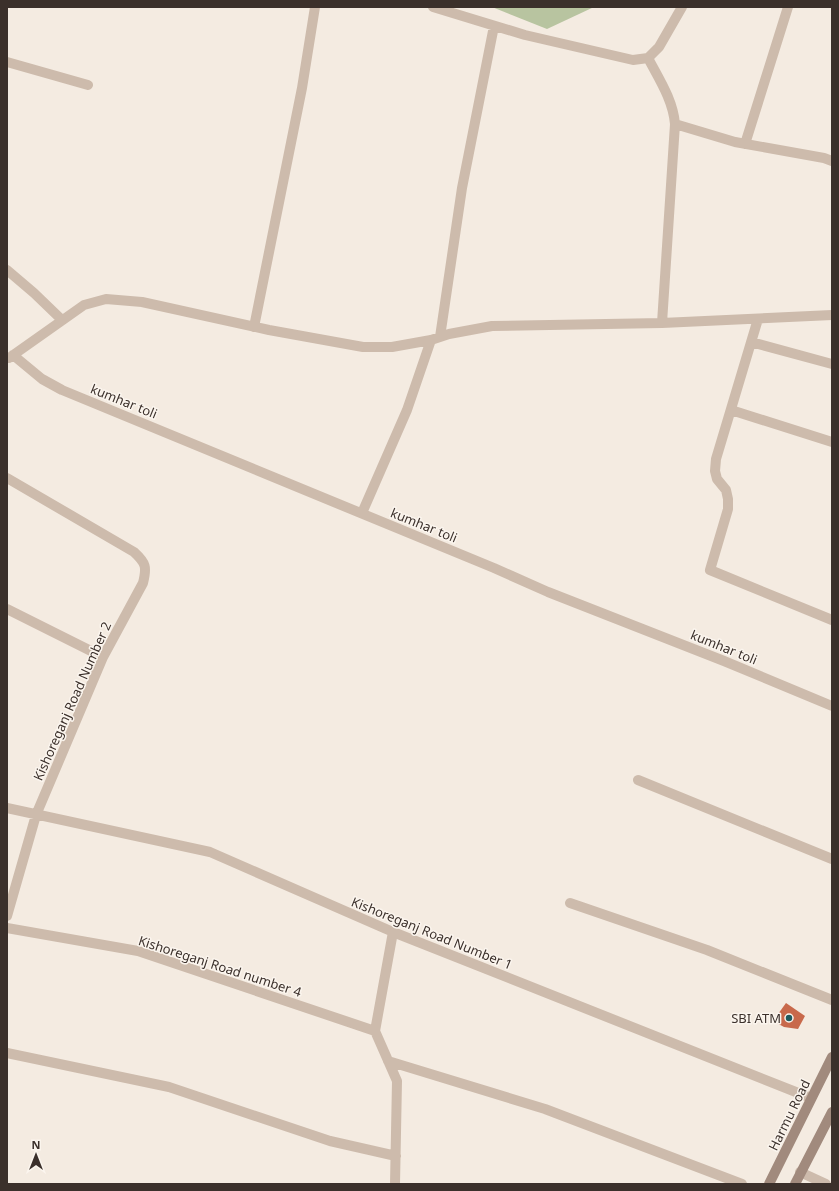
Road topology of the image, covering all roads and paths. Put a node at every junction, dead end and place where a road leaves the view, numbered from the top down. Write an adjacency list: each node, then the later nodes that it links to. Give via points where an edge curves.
1 (315, 7): 17 (street, via 302,88)
2 (433, 7): 5 (street)
3 (682, 7): 6 (street, via 659,47)
4 (788, 7): 10 (street)
5 (494, 26): 6 (street, via 633,60); 18 (street)
6 (648, 58): 9 (street, via 674,112)
7 (7, 62): 8 (street)
8 (88, 85)
9 (675, 124): 10 (street); 16 (street)
10 (745, 144): 11 (street)
11 (832, 161)
12 (7, 270): 15 (street)
13 (832, 315): 14 (street)
14 (758, 319): 16 (street); 19 (street)
15 (62, 320): 17 (street, via 84,305 106,300 142,302); 20 (street)
16 (662, 322): 18 (street, via 492,326)
17 (254, 327): 18 (street, via 363,347 392,347)
18 (435, 339): 25 (street)
19 (751, 342): 21 (street); 22 (street)
20 (10, 357): 25 (street, kumhar toli, via 62,390)
21 (832, 364)
22 (731, 410): 23 (street); 27 (street, via 716,459 715,471 717,479 726,490 728,509 710,570)
23 (832, 442)
24 (7, 478): 28 (street, Kishoreganj Road Number 2, via 134,552 142,560 146,570 143,583)
25 (362, 513): 29 (street, kumhar toli, via 548,592)
26 (7, 609): 28 (street)
27 (832, 620)
28 (104, 657): 32 (street, Kishoreganj Road Number 2)
29 (832, 706)
30 (638, 780): 33 (street)
31 (7, 808): 32 (street, Kishoreganj Road Number 1)
32 (36, 815): 35 (street, Kishoreganj Road Number 2); 37 (street, Kishoreganj Road Number 1, via 210,852)
33 (832, 859)
34 (570, 903): 38 (street, via 707,950)
35 (7, 916)
36 (7, 928): 39 (street, Kishoreganj Road number 4, via 138,951)
37 (393, 932): 39 (street); 43 (street, Kishoreganj Road Number 1)
38 (832, 1000)
39 (375, 1031): 42 (street)
40 (7, 1053): 45 (street, via 168,1087 330,1141)
41 (832, 1057): 43 (main road, Harmu Road)
42 (388, 1061): 45 (street, via 397,1081); 48 (street, via 544,1108)
43 (811, 1098): 49 (main road, Harmu Road)
44 (832, 1112): 46 (main road)
45 (396, 1156): 47 (street)
46 (800, 1172): 50 (main road); 51 (street)
47 (395, 1184)
48 (742, 1184)
49 (769, 1184)
50 (795, 1184)
51 (826, 1184)

